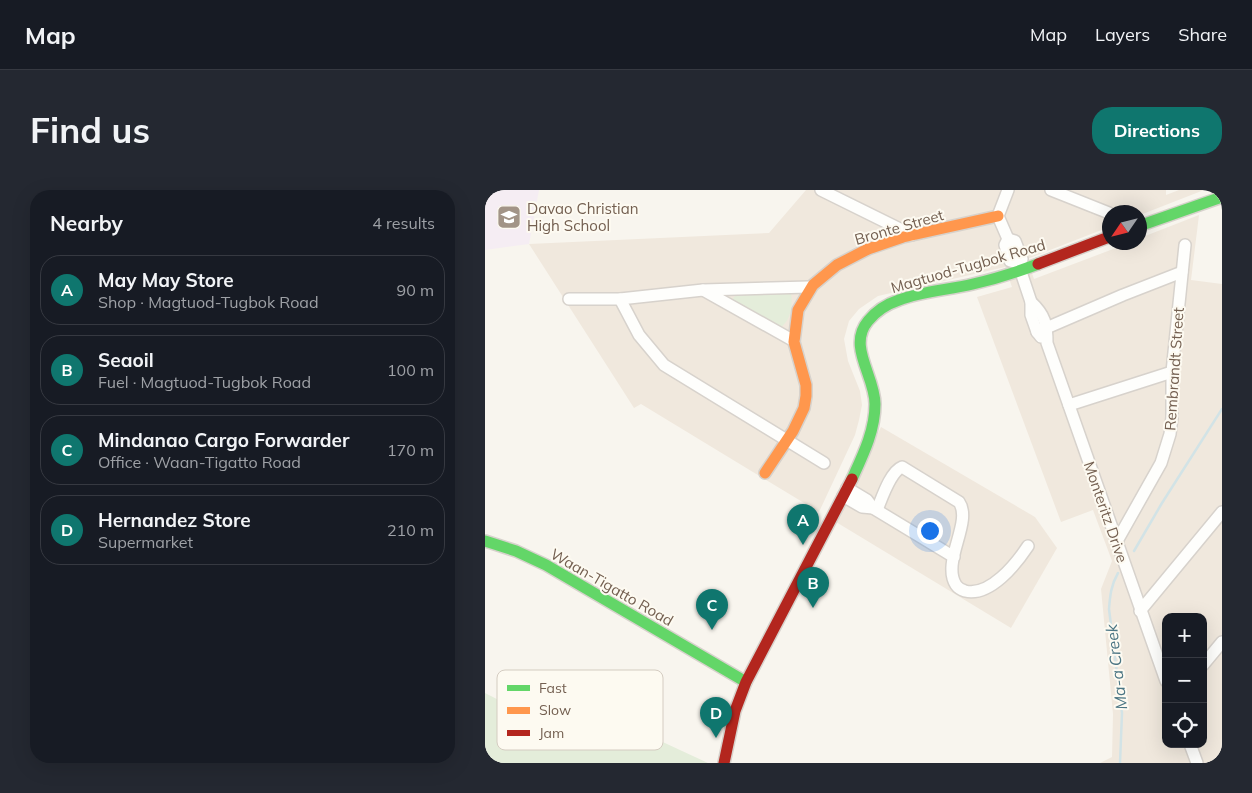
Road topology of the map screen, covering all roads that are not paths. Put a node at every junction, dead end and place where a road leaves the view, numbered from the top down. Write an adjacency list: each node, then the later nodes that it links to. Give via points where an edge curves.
1 (821, 190): 8 (street)
2 (1008, 190): 6 (street)
3 (1051, 190): 5 (street)
4 (1222, 197): 7 (main road)
5 (1102, 210)
6 (998, 216): 8 (main road, Bronte Street); 11 (street, Monteritz Drive, via 1007,239 1015,241 1022,259)
7 (1147, 223)
8 (912, 235): 13 (main road, Bronte Street, via 851,256 829,269)
9 (1102, 240): 11 (main road, Magtuod-Tugbok Road)
10 (1185, 245): 12 (street, Rembrandt Street)
11 (1019, 266): 17 (street, Monteritz Drive, via 1031,302 1041,311); 24 (main road, Magtuod-Tugbok Road, via 973,284 910,296 879,310 866,322 860,344 875,398 874,420 867,446)
12 (1182, 272): 17 (street); 19 (street, Rembrandt Street)
13 (809, 287): 14 (street); 18 (main road, Bronte Street, via 796,313)
14 (703, 290): 16 (street); 18 (street)
15 (569, 299): 16 (street)
16 (620, 299): 21 (street, via 639,335 664,365)
17 (1042, 330): 20 (street, Monteritz Drive)
18 (794, 341): 21 (main road, Bronte Street, via 807,397 804,411)
19 (1172, 372): 20 (street); 28 (street, Rembrandt Street, via 1172,417 1166,448 1161,463)
20 (1069, 405): 28 (street, Monteritz Drive)
21 (787, 439): 22 (street); 23 (main road, Bronte Street)
22 (824, 463)
23 (765, 472)
24 (845, 492): 25 (street, via 867,500); 35 (main road, Magtuod-Tugbok Road)
25 (875, 509): 30 (street); 30 (street, via 893,475 899,468 905,468 962,506)
26 (1222, 512): 31 (street)
27 (485, 541): 35 (main road, Waan-Tigatto Road, via 546,565)
28 (1117, 541): 31 (street, Monteritz Drive)
29 (1028, 546): 30 (street, via 999,579 973,592 955,584)
30 (954, 557)
31 (1140, 611): 34 (street, Monteritz Drive)
32 (1222, 642): 33 (street)
33 (1207, 660)
34 (1162, 670)
35 (746, 682): 38 (main road, Magtuod-Tugbok Road, via 735,711)
36 (1191, 748): 37 (street)
37 (1194, 762)
38 (724, 763)

